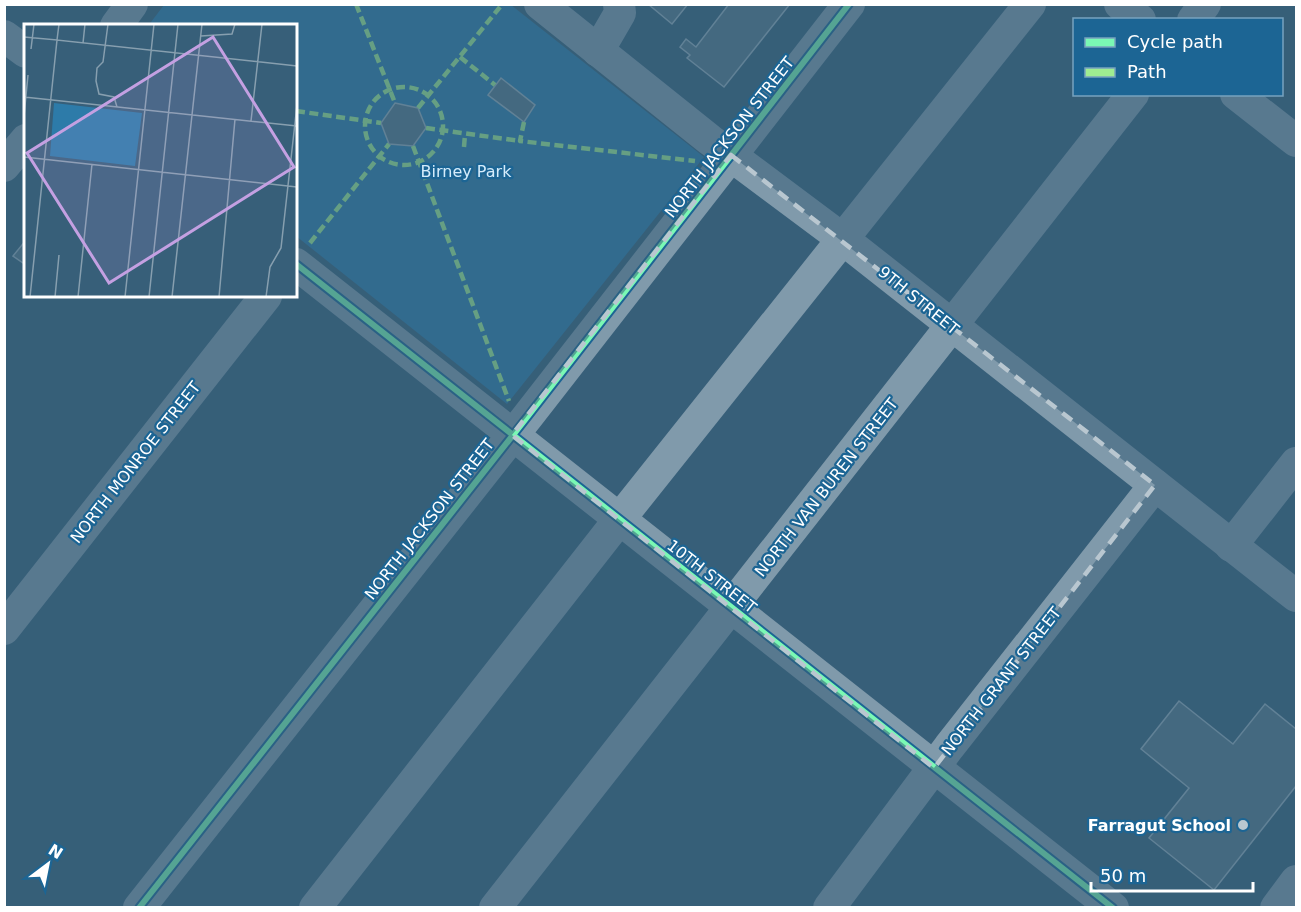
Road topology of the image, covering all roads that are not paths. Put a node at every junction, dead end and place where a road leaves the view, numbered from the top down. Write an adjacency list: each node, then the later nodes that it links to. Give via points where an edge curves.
1 (132, 4): 10 (street)
2 (540, 4): 13 (street, 9TH STREET)
3 (619, 4): 13 (street, via 620,13)
4 (849, 4): 18 (street, NORTH JACKSON STREET)
5 (1030, 4): 20 (street)
6 (1120, 4): 8 (street)
7 (1205, 4): 9 (street)
8 (1138, 18)
9 (1194, 18)
10 (117, 24)
11 (4, 36): 12 (street)
12 (24, 51)
13 (598, 51): 18 (street, 9TH STREET)
14 (1131, 96): 23 (street, NORTH VAN BUREN STREET)
15 (1239, 96): 16 (street)
16 (1296, 141)
17 (24, 142): 19 (street)
18 (731, 155): 20 (street, 9TH STREET); 24 (street, NORTH JACKSON STREET)
19 (4, 166)
20 (844, 240): 23 (street, 9TH STREET); 27 (street)
21 (297, 265): 24 (street, 10TH STREET)
22 (265, 297): 31 (street, NORTH MONROE STREET)
23 (951, 325): 26 (street, 9TH STREET); 30 (street, NORTH VAN BUREN STREET)
24 (512, 435): 27 (street, 10TH STREET); 34 (street, NORTH JACKSON STREET)
25 (1296, 463): 28 (street)
26 (1155, 485): 28 (street, 9TH STREET); 32 (street, NORTH GRANT STREET)
27 (618, 520): 30 (street, 10TH STREET); 35 (street)
28 (1231, 546): 29 (street, 9TH STREET)
29 (1296, 596)
30 (731, 609): 32 (street, 10TH STREET); 36 (street, NORTH VAN BUREN STREET)
31 (4, 629)
32 (934, 768): 37 (street, NORTH GRANT STREET); 38 (street, 10TH STREET)
33 (1296, 882): 39 (street)
34 (139, 908)
35 (315, 908)
36 (495, 908)
37 (829, 908)
38 (1113, 908)
39 (1276, 908)

